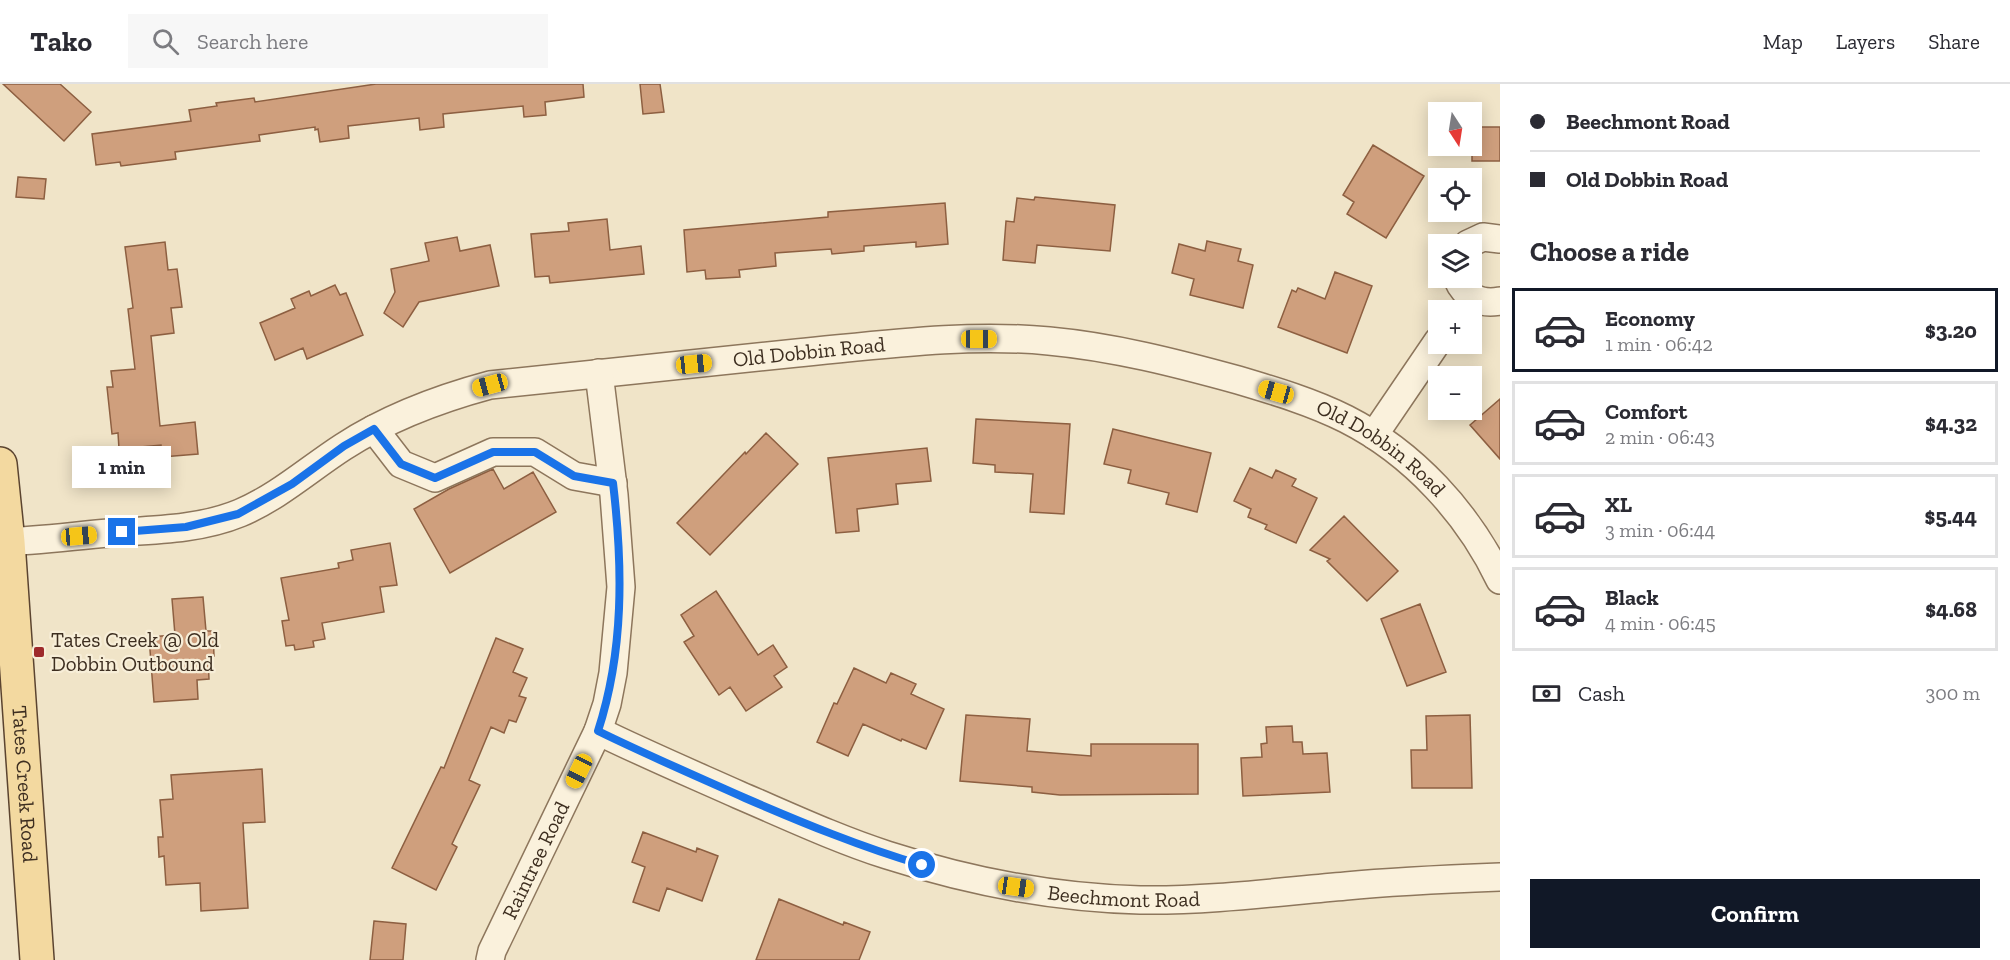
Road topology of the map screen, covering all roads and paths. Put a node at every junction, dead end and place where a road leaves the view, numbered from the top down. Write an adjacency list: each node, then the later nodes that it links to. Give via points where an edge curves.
1 (1482, 237): 2 (street)
2 (1500, 239)
3 (1462, 295): 4 (street, via 1490,303)
4 (1500, 301)
5 (1429, 354): 8 (street)
6 (598, 373): 7 (street, Old Dobbin Road, via 490,385 448,396); 8 (street, Old Dobbin Road, via 909,342 1048,341 1096,346 1176,363 1276,392 1346,419); 10 (street, Raintree Road)
7 (374, 429): 10 (street, via 401,464 435,478 493,452 535,452 574,476); 11 (street, Old Dobbin Road, via 292,484 238,514 186,527)
8 (1374, 435): 12 (street, Old Dobbin Road, via 1440,490 1473,532)
9 (0, 464): 11 (main road, Tates Creek Road)
10 (613, 483): 13 (street, Raintree Road, via 621,586 613,673)
11 (4, 542): 15 (main road, Tates Creek Road)
12 (1500, 579)
13 (598, 731): 14 (street, Beechmont Road, via 826,832 886,855 994,883 1084,897 1140,900 1222,898); 16 (street, Raintree Road)
14 (1500, 877)
15 (38, 960)
16 (490, 960)

